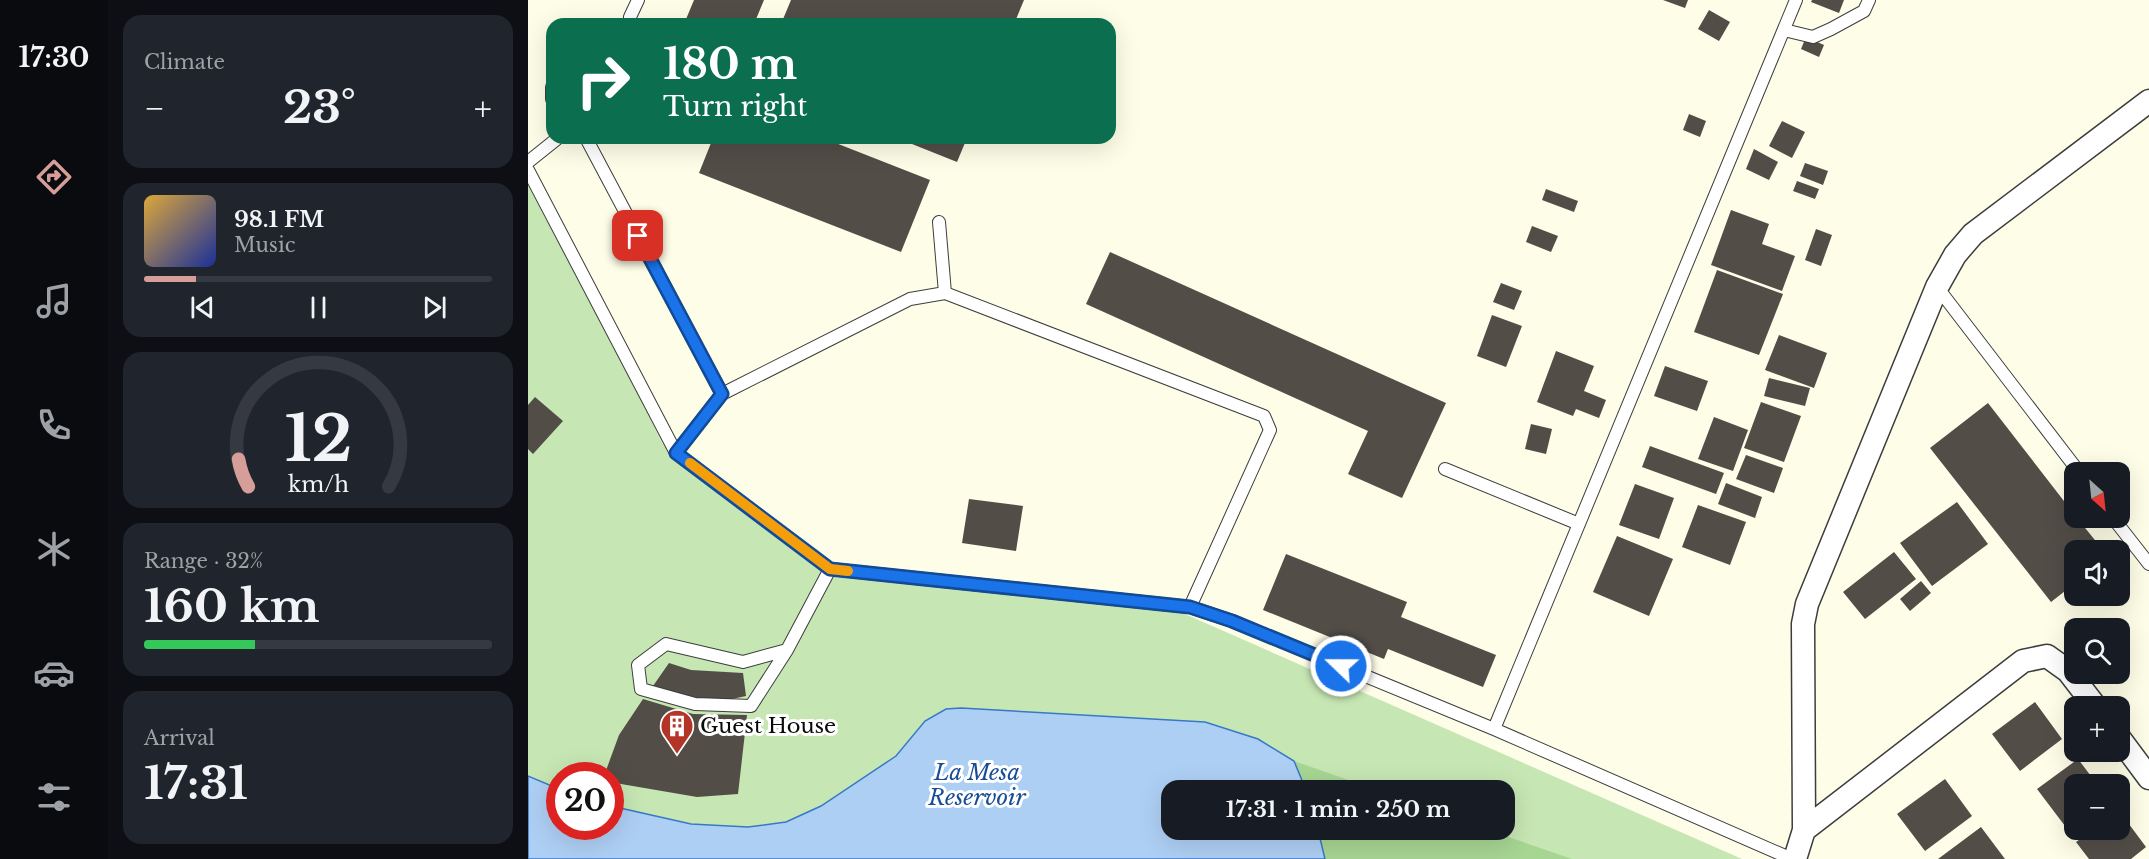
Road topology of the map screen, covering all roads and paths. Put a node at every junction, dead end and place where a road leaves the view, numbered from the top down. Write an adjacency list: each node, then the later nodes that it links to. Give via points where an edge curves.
1 (638, 0): 4 (lane)
2 (1796, 0): 5 (lane)
3 (1869, 0): 5 (lane, via 1864,11 1813,37)
4 (630, 17)
5 (1784, 30): 18 (lane)
6 (2149, 101): 12 (street, via 1973,234 1955,255)
7 (550, 144): 9 (lane)
8 (589, 144): 14 (lane)
9 (528, 162)
10 (528, 170): 15 (lane)
11 (939, 222): 13 (lane)
12 (1937, 287): 16 (lane); 28 (street, via 1807,604 1803,624)
13 (945, 293): 14 (lane, via 910,299); 22 (lane, via 1264,416 1270,430)
14 (722, 394): 15 (lane)
15 (676, 453): 21 (lane)
16 (2071, 462)
17 (1445, 469): 18 (lane)
18 (1579, 524): 25 (lane)
19 (2121, 528): 20 (lane)
20 (2149, 564)
21 (830, 569): 22 (lane); 23 (lane)
22 (1190, 607): 25 (lane)
23 (787, 650): 23 (lane, via 742,662 666,644 638,665 641,689 695,704 751,706)
24 (2087, 696): 28 (street, via 2068,671 2047,656 2023,661)
25 (1494, 729): 29 (lane)
26 (2130, 752): 27 (street)
27 (2149, 778)
28 (1804, 830): 29 (street)
29 (1793, 859)

